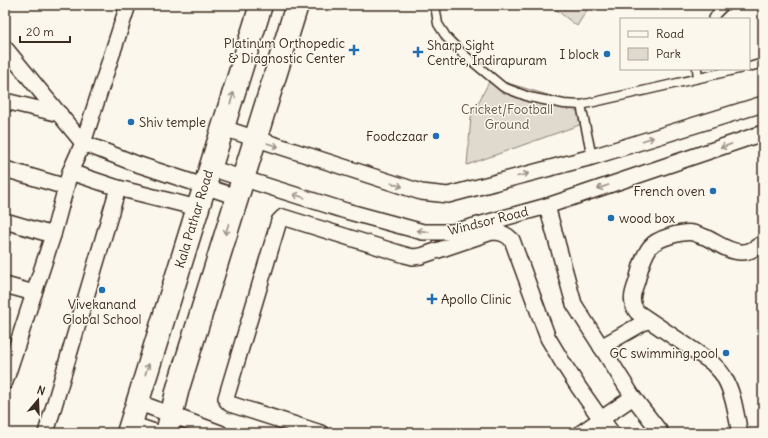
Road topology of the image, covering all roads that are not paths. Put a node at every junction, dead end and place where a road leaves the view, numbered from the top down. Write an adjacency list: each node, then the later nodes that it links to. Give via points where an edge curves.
1 (128, 5): 20 (street)
2 (261, 5): 17 (street, Kala Pathar Road, one-way to 2)
3 (297, 5): 19 (street)
4 (435, 5): 15 (lane, via 438,24 447,38 503,87 528,97)
5 (725, 5): 6 (lane)
6 (714, 18)
7 (5, 48): 16 (street)
8 (763, 64): 9 (lane)
9 (750, 67)
10 (697, 70): 12 (lane)
11 (734, 70): 12 (lane)
12 (698, 78): 15 (lane)
13 (5, 101): 16 (street)
14 (763, 104): 21 (street, one-way to 14)
15 (581, 105): 21 (lane)
16 (60, 114): 20 (street)
17 (223, 128): 19 (street); 24 (street, Kala Pathar Road)
18 (763, 134): 28 (street, Windsor Road, one-way to 28)
19 (255, 139): 21 (street, one-way to 21, via 421,192 448,195); 27 (street)
20 (83, 142): 23 (street); 24 (street, via 134,163)
21 (592, 157)
22 (5, 169): 25 (street)
23 (70, 172): 25 (street); 26 (street)
24 (208, 177): 27 (street); 27 (street, Windsor Road); 29 (street, Kala Pathar Road)
25 (66, 187): 31 (street)
26 (118, 188): 29 (street); 43 (street)
27 (240, 188): 28 (street, Windsor Road, one-way to 27, via 453,232 424,232 346,211); 41 (street, one-way to 41)
28 (547, 206): 36 (street, via 574,304)
29 (198, 208): 39 (street, Kala Pathar Road, one-way to 29)
30 (5, 221): 31 (street)
31 (53, 235): 34 (street)
32 (763, 243): 35 (street, via 750,251 733,251 693,233 683,233 651,245 645,254 632,302 637,312)
33 (5, 285): 34 (street)
34 (34, 293): 37 (street)
35 (648, 320): 36 (street); 50 (street, via 711,362 720,371 729,388)
36 (601, 347): 38 (street)
37 (5, 382)
38 (633, 397): 40 (street); 49 (street)
39 (137, 402): 41 (street); 42 (street, Kala Pathar Road)
40 (601, 419): 46 (street, via 548,338 512,240 506,234 492,232 413,257 282,217 226,398 230,404); 47 (street); 48 (street)
41 (169, 424): 45 (street)
42 (129, 428): 44 (street)
43 (46, 433)
44 (158, 433)
45 (220, 433)
46 (321, 433)
47 (581, 433)
48 (612, 433)
49 (661, 433)
50 (740, 433)

